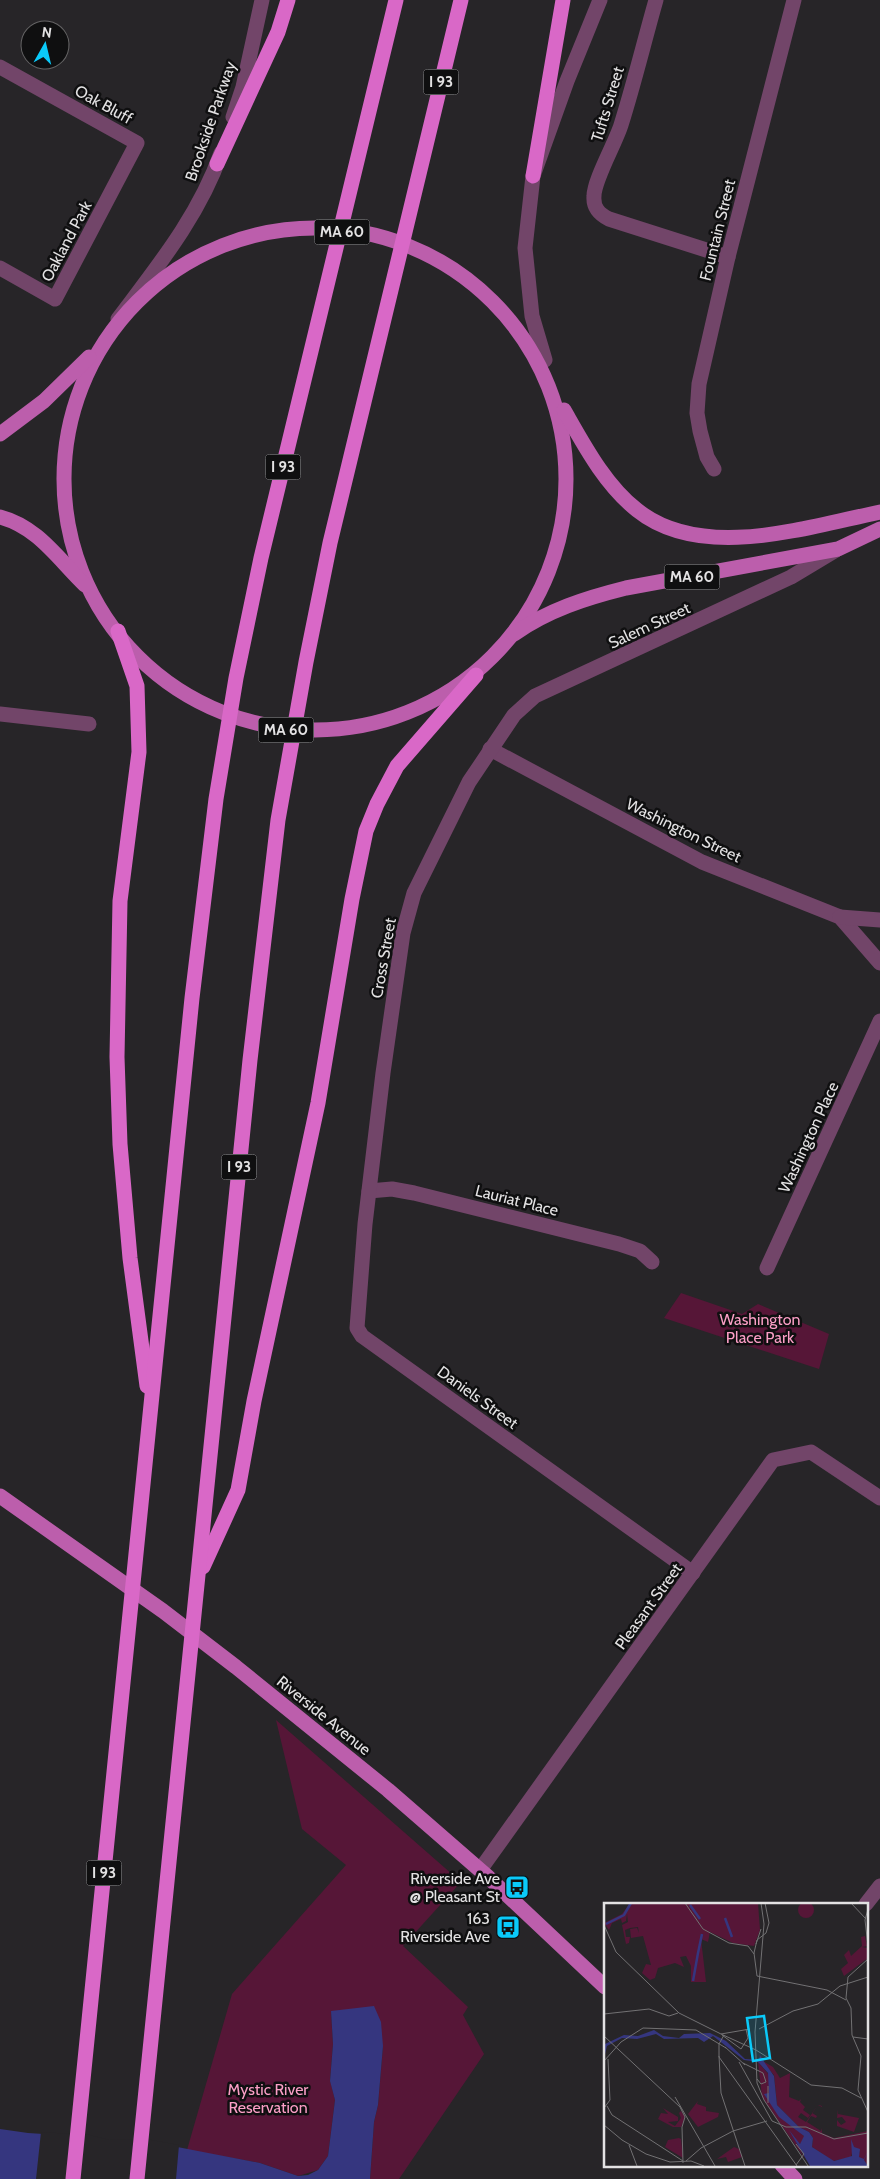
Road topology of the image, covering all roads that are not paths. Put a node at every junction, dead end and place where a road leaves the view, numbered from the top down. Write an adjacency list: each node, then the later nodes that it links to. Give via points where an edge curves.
1 (262, 0): 11 (street, Brookside Parkway, via 243,87)
2 (288, 0): 11 (highway, via 278,32)
3 (396, 0): 39 (highway, I 93, via 261,558 218,785 196,957)
4 (461, 0): 42 (highway, I 93, via 337,514 282,799 252,1035)
5 (563, 0): 12 (highway)
6 (600, 0): 12 (street)
7 (656, 0): 13 (street, Tufts Street, via 622,124 596,184 594,206 616,222)
8 (794, 0): 13 (street, Fountain Street)
9 (0, 67): 10 (street, Oak Bluff)
10 (137, 144): 14 (street, Oakland Park, via 55,299)
11 (217, 164): 15 (street, Brookside Parkway, via 202,197 172,246)
12 (533, 176): 17 (street, via 525,248 532,316)
13 (728, 257): 20 (street, Fountain Street, via 699,384 697,413 707,457)
14 (0, 268)
15 (118, 318): 16 (main road, MA 60); 17 (main road, MA 60, via 206,255 263,236 320,230 358,233 415,250 466,279 486,295)
16 (97, 349): 19 (main road, MA 60, via 44,401); 25 (main road, via 77,391 66,436 62,478 72,538 81,571)
17 (545, 360): 18 (main road, MA 60)
18 (562, 404): 21 (main road, MA 60, via 615,489 638,511 667,527 701,537 744,536 772,534); 27 (main road, via 566,486 557,537 542,585)
19 (0, 434)
20 (714, 469)
21 (880, 512)
22 (0, 517): 25 (main road, MA 60, via 20,524 48,544)
23 (880, 529): 24 (main road, Salem Street / MA 60)
24 (838, 549): 27 (main road, Salem Street / MA 60, via 593,596 538,618); 31 (street, Salem Street, via 791,577 535,696 514,715)
25 (93, 594): 26 (main road, MA 60)
26 (118, 631): 28 (main road, MA 60, via 165,684 220,713 284,730 317,730 369,722 419,703); 39 (highway, via 137,686 140,752 120,901 116,1013 120,1144 130,1258)
27 (508, 637): 28 (main road, MA 60)
28 (476, 675): 42 (highway, via 397,766 366,830 318,1103 238,1490)
29 (0, 714): 30 (street)
30 (89, 724)
31 (490, 749): 32 (street, Washington Street, via 702,862); 36 (street, Cross Street, via 469,782 414,893 403,933)
32 (840, 917): 33 (street); 34 (street, Washington Street)
33 (880, 920)
34 (880, 964)
35 (880, 1021): 38 (street, Washington Place)
36 (369, 1191): 37 (street, Lauriat Place, via 392,1189 414,1193 560,1229 640,1251); 43 (street, Daniels Street, via 357,1328 362,1336)
37 (652, 1262)
38 (767, 1268)
39 (150, 1412): 49 (highway, I 93)
40 (0, 1496): 44 (main road, Riverside Avenue, via 236,1667 402,1801)
41 (880, 1498): 43 (street, Pleasant Street, via 811,1452 773,1460)
42 (207, 1541): 50 (highway, via 198,1580)
43 (693, 1573): 44 (street, Pleasant Street)
44 (480, 1870): 47 (main road, Riverside Avenue)
45 (880, 1886): 46 (street)
46 (867, 1903)
47 (604, 1986)
48 (783, 2166): 51 (main road)
49 (73, 2179)
50 (137, 2179)
51 (795, 2179)

